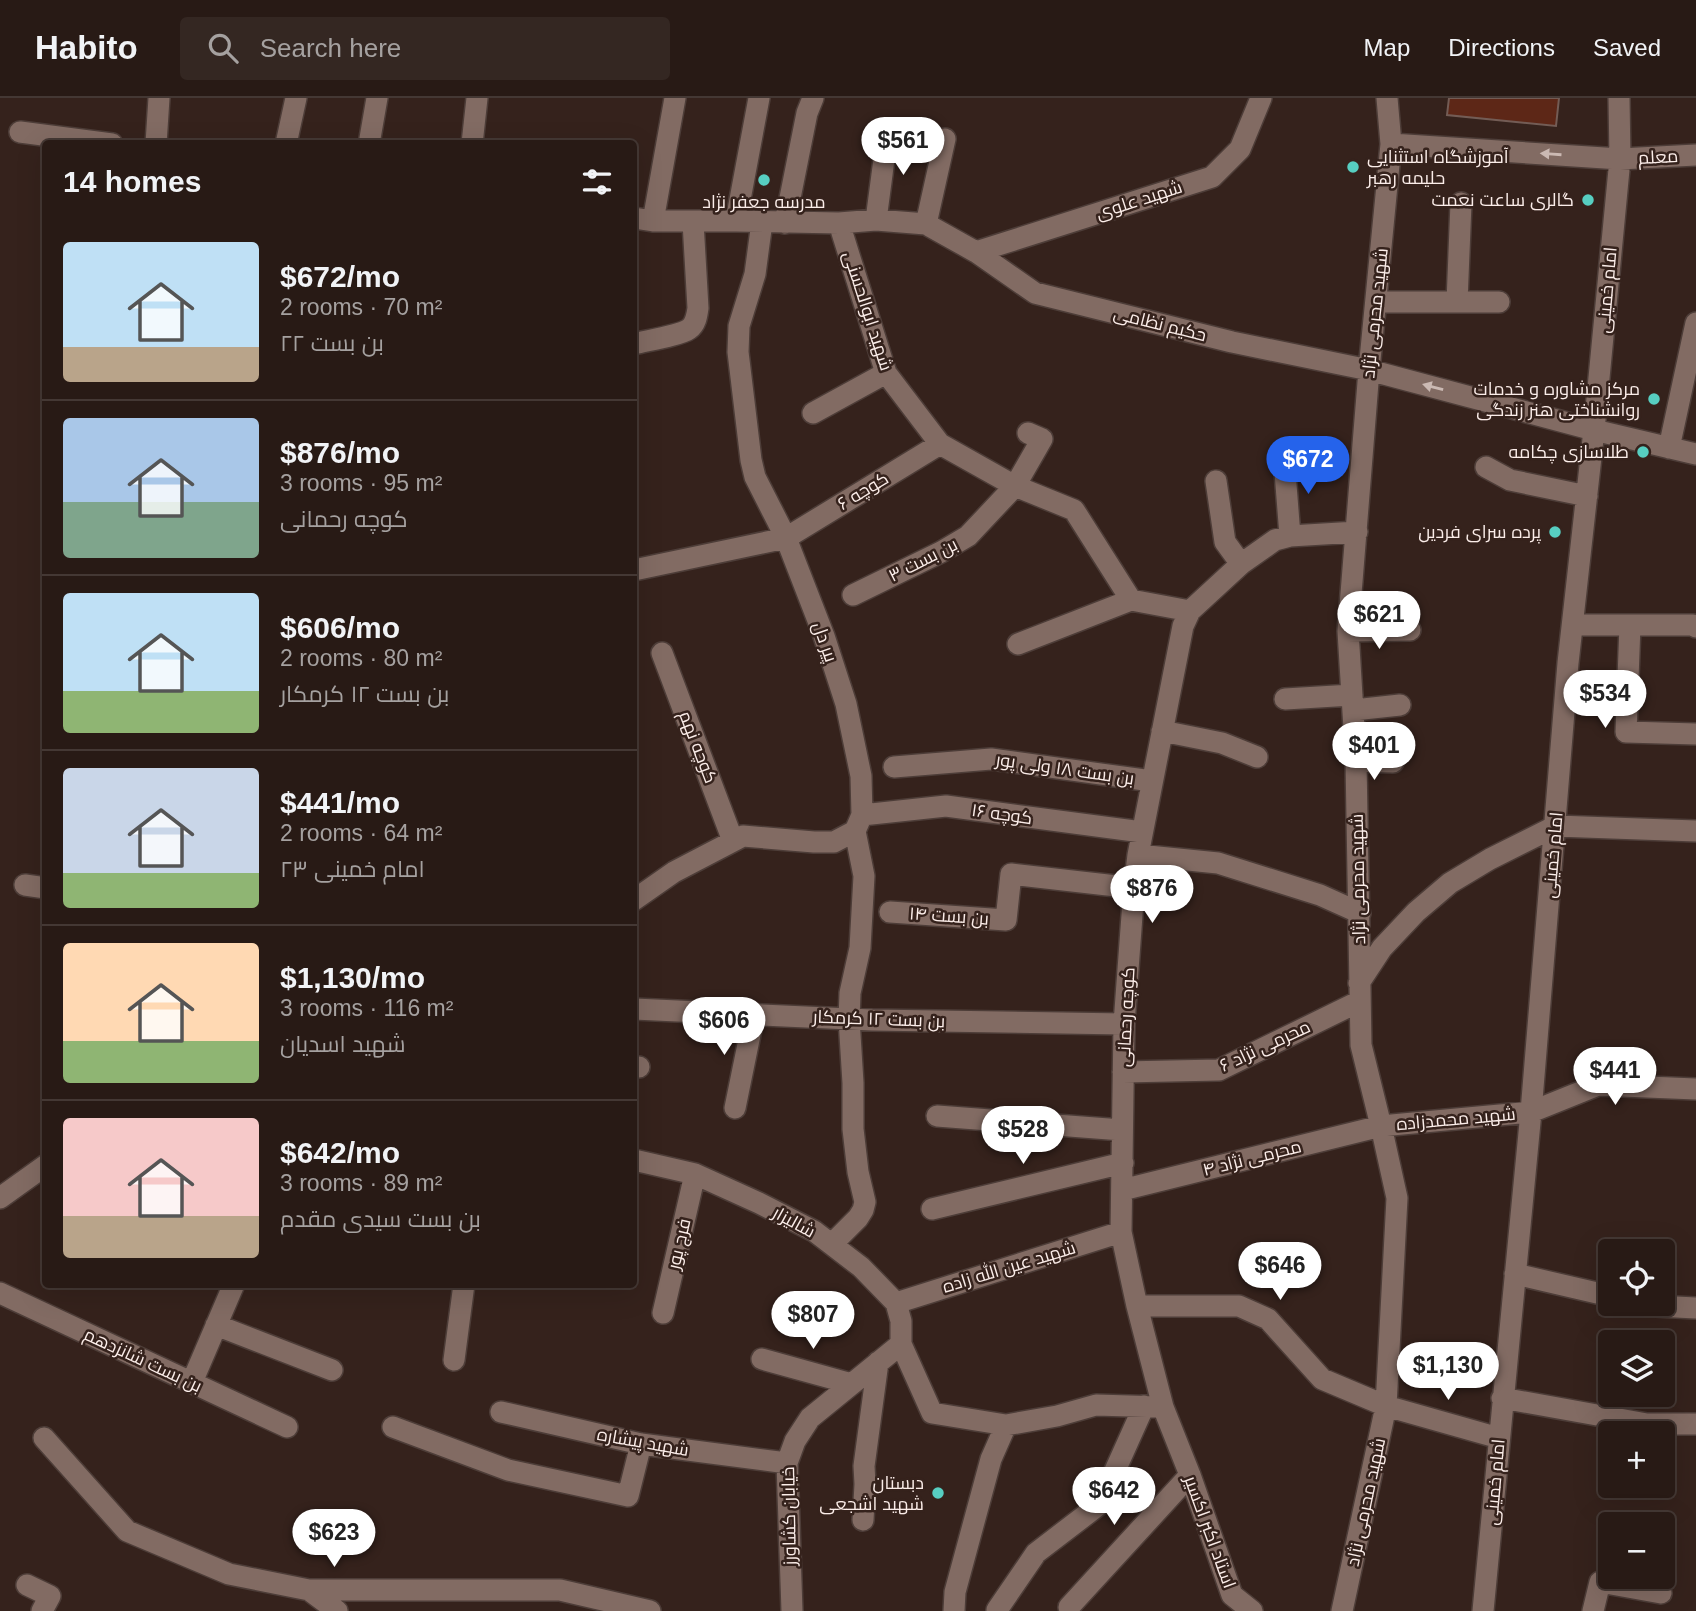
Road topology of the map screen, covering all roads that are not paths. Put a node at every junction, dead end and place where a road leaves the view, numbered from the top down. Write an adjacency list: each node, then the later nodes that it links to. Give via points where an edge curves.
1 (159, 98): 15 (street)
2 (296, 98): 16 (street)
3 (377, 98): 17 (street)
4 (477, 98): 18 (street)
5 (675, 98): 23 (street)
6 (759, 98): 25 (street)
7 (813, 98): 28 (street)
8 (1261, 98): 31 (street, شهید علوی, via 1240,149 1212,177)
9 (1387, 98): 19 (street, شهید محرمی نژاد)
10 (1619, 98): 21 (street, امام خمینی)
11 (888, 129): 24 (street)
12 (20, 132): 14 (street)
13 (945, 139): 30 (street)
14 (81, 140)
15 (156, 140)
16 (287, 140)
17 (370, 140)
18 (472, 140)
19 (1391, 144): 21 (street, معلم, one-way to 19); 32 (street, شهید محرمی نژاد)
20 (1696, 155): 21 (street, معلم)
21 (1619, 159): 40 (street, امام خمینی)
22 (1461, 203): 33 (street)
23 (643, 220): 26 (street, حکیم نظامی)
24 (876, 220): 29 (street, حکیم نظامی); 30 (street, حکیم نظامی)
25 (736, 221): 26 (street, حکیم نظامی); 27 (street, حکیم نظامی)
26 (693, 222): 36 (street, via 696,319 689,329)
27 (762, 222): 28 (street, حکیم نظامی); 52 (street, پیر دل, via 755,274 739,326 738,352 755,477)
28 (785, 223): 29 (street, حکیم نظامی)
29 (839, 223): 38 (street, شهید ابوالحسنی)
30 (926, 224): 31 (street, حکیم نظامی)
31 (975, 252): 37 (street, حکیم نظامی, via 1035,293)
32 (1376, 302): 33 (street); 37 (street, شهید محرمی نژاد)
33 (1457, 302): 34 (street)
34 (1499, 302)
35 (1696, 323): 43 (street)
36 (637, 343)
37 (1369, 370): 40 (street, حکیم نظامی, one-way to 37); 50 (street, شهید محرمی نژاد)
38 (886, 373): 39 (street); 42 (street, شهید ابوالحسنی)
39 (813, 413)
40 (1594, 430): 43 (street, حکیم نظامی); 49 (street, امام خمینی)
41 (1028, 433): 48 (street, بن بست ۳, via 1042,439)
42 (940, 444): 48 (street, شهید ابوالحسنی); 52 (street, کوچه ۶)
43 (1668, 448): 44 (street, حکیم نظامی)
44 (1696, 454)
45 (1284, 458): 51 (street)
46 (1486, 467): 49 (street, via 1510,480)
47 (1216, 481): 53 (street, via 1225,542)
48 (1015, 486): 55 (street, بن بست ۳, via 968,536); 56 (street, شهید ابوالحسنی, via 1074,510)
49 (1587, 496): 58 (street, امام خمینی)
50 (1357, 532): 51 (street, کوچه رحمانی); 62 (street, شهید محرمی نژاد)
51 (1290, 536): 53 (street, کوچه رحمانی, via 1275,540)
52 (786, 538): 54 (street, کوچه ۶); 75 (street, پیر دل, via 846,704 861,775)
53 (1241, 564): 57 (street, کوچه رحمانی)
54 (637, 569)
55 (853, 595)
56 (1130, 600): 57 (street); 63 (street)
57 (1190, 611): 68 (street, کوچه رحمانی)
58 (1573, 625): 59 (street); 76 (street, امام خمینی)
59 (1630, 625): 60 (street); 69 (street, via 1626,732)
60 (1696, 627)
61 (1410, 630): 62 (street)
62 (1348, 631): 66 (street, شهید محرمی نژاد)
63 (1018, 644)
64 (662, 653): 79 (street, کوچه نهم)
65 (1285, 699): 66 (street)
66 (1353, 702): 67 (street); 71 (street, شهید محرمی نژاد)
67 (1400, 705)
68 (1162, 731): 70 (street, via 1222,743); 74 (street, کوچه رحمانی)
69 (1696, 734)
70 (1257, 757)
71 (1356, 761): 72 (street); 84 (street, شهید محرمی نژاد)
72 (1393, 762)
73 (894, 767): 74 (street, بن بست ۱۸ ولی پور, via 991,759)
74 (1152, 781): 78 (street, کوچه رحمانی)
75 (859, 823): 78 (street, کوچه ۱۶, via 946,806); 79 (street, via 834,842 743,836); 88 (street, پیر دل, via 864,876)
76 (1556, 826): 77 (street); 85 (street, via 1450,883 1382,947); 93 (street, امام خمینی)
77 (1696, 831)
78 (1142, 832): 80 (street, کوچه رحمانی)
79 (733, 841): 82 (street)
80 (1138, 855): 81 (street, کوچه رحمانی); 84 (street, via 1218,863 1320,895)
81 (1134, 888): 83 (street, بن بست ۱۴, via 1011,874 1006,920); 89 (street, کوچه رحمانی)
82 (637, 898)
83 (890, 912)
84 (1360, 913): 85 (street, شهید محرمی نژاد)
85 (1360, 992): 90 (street, محرمی نژاد ۶, via 1219,1070); 95 (street, شهید محرمی نژاد, via 1361,1045)
86 (637, 1009): 87 (street, بن بست ۱۲ کرمکار)
87 (754, 1014): 88 (street, بن بست ۱۲ کرمکار); 92 (street)
88 (849, 1019): 89 (street, بن بست ۱۲ کرمکار); 105 (street, پیر دل, via 853,1129 865,1202 858,1218)
89 (1124, 1024): 90 (street, کوچه رحمانی)
90 (1123, 1072): 96 (street, کوچه رحمانی)
91 (1696, 1089): 93 (street, شهید محمدزاده, via 1598,1085)
92 (735, 1108)
93 (1531, 1112): 95 (street, شهید محمدزاده); 106 (street, امام خمینی)
94 (937, 1116): 96 (street)
95 (1381, 1126): 101 (street, محرمی نژاد ۴); 125 (street, شهید محرمی نژاد, via 1397,1198)
96 (1122, 1130): 98 (street, کوچه رحمانی)
97 (637, 1161): 100 (street, شالیزار)
98 (1123, 1163): 101 (street, کوچه رحمانی); 103 (street)
99 (42, 1168): 102 (street)
100 (695, 1174): 105 (street, شالیزار, via 781,1214); 115 (street, فرج پور)
101 (1122, 1190): 104 (street, کوچه رحمانی)
102 (0, 1198)
103 (932, 1209)
104 (1121, 1232): 111 (street, شهید عین الله زاده); 112 (street, کوچه رحمانی)
105 (832, 1244): 111 (street, شالیزار)
106 (1515, 1274): 110 (street); 124 (street, امام خمینی)
107 (232, 1288): 116 (street)
108 (463, 1288): 119 (street)
109 (0, 1293): 122 (street, بن بست شانزدهم)
110 (1598, 1293)
111 (896, 1303): 117 (street)
112 (1137, 1306): 125 (street, via 1239,1307 1268,1319 1322,1380); 126 (street, کوچه رحمانی)
113 (1675, 1307): 114 (street)
114 (1696, 1308)
115 (663, 1313)
116 (216, 1325): 121 (street); 122 (street)
117 (901, 1344): 120 (street, خیابان کشاورز); 129 (street, via 932,1413)
118 (762, 1359): 123 (street)
119 (454, 1360)
120 (878, 1362): 123 (street, خیابان کشاورز); 137 (street, via 864,1466)
121 (332, 1370)
122 (192, 1382): 130 (street, بن بست شانزدهم)
123 (852, 1384): 135 (street, خیابان کشاورز, via 810,1418)
124 (1502, 1398): 128 (street, via 1647,1424); 133 (street, امام خمینی)
125 (1386, 1406): 133 (street); 149 (street, شهید محرمی نژاد)
126 (1153, 1407): 129 (street, via 1097,1405); 136 (street, استاد اکبر اکسیر); 142 (street, via 1100,1504 1036,1553)
127 (501, 1412): 134 (street, شهید پیشاره)
128 (1696, 1424)
129 (1006, 1425): 147 (street, via 991,1459 955,1592)
130 (287, 1427)
131 (393, 1427): 134 (street, via 508,1470 628,1496)
132 (44, 1438): 139 (street, via 127,1531 229,1574)
133 (1499, 1438): 150 (street, امام خمینی)
134 (641, 1444): 135 (street, شهید پیشاره)
135 (786, 1463): 146 (street, خیابان کشاورز)
136 (1190, 1475): 141 (street); 148 (street, استاد اکبر اکسیر, via 1232,1595)
137 (863, 1520)
138 (27, 1585): 143 (street, via 50,1596)
139 (309, 1590): 144 (street); 145 (street, via 559,1590)
140 (1661, 1593): 151 (street, via 1600,1582)
141 (1069, 1607)
142 (997, 1610)
143 (42, 1611)
144 (337, 1611)
145 (650, 1611)
146 (792, 1611)
147 (954, 1611)
148 (1252, 1611)
149 (1342, 1611)
150 (1483, 1611)
151 (1593, 1611)

